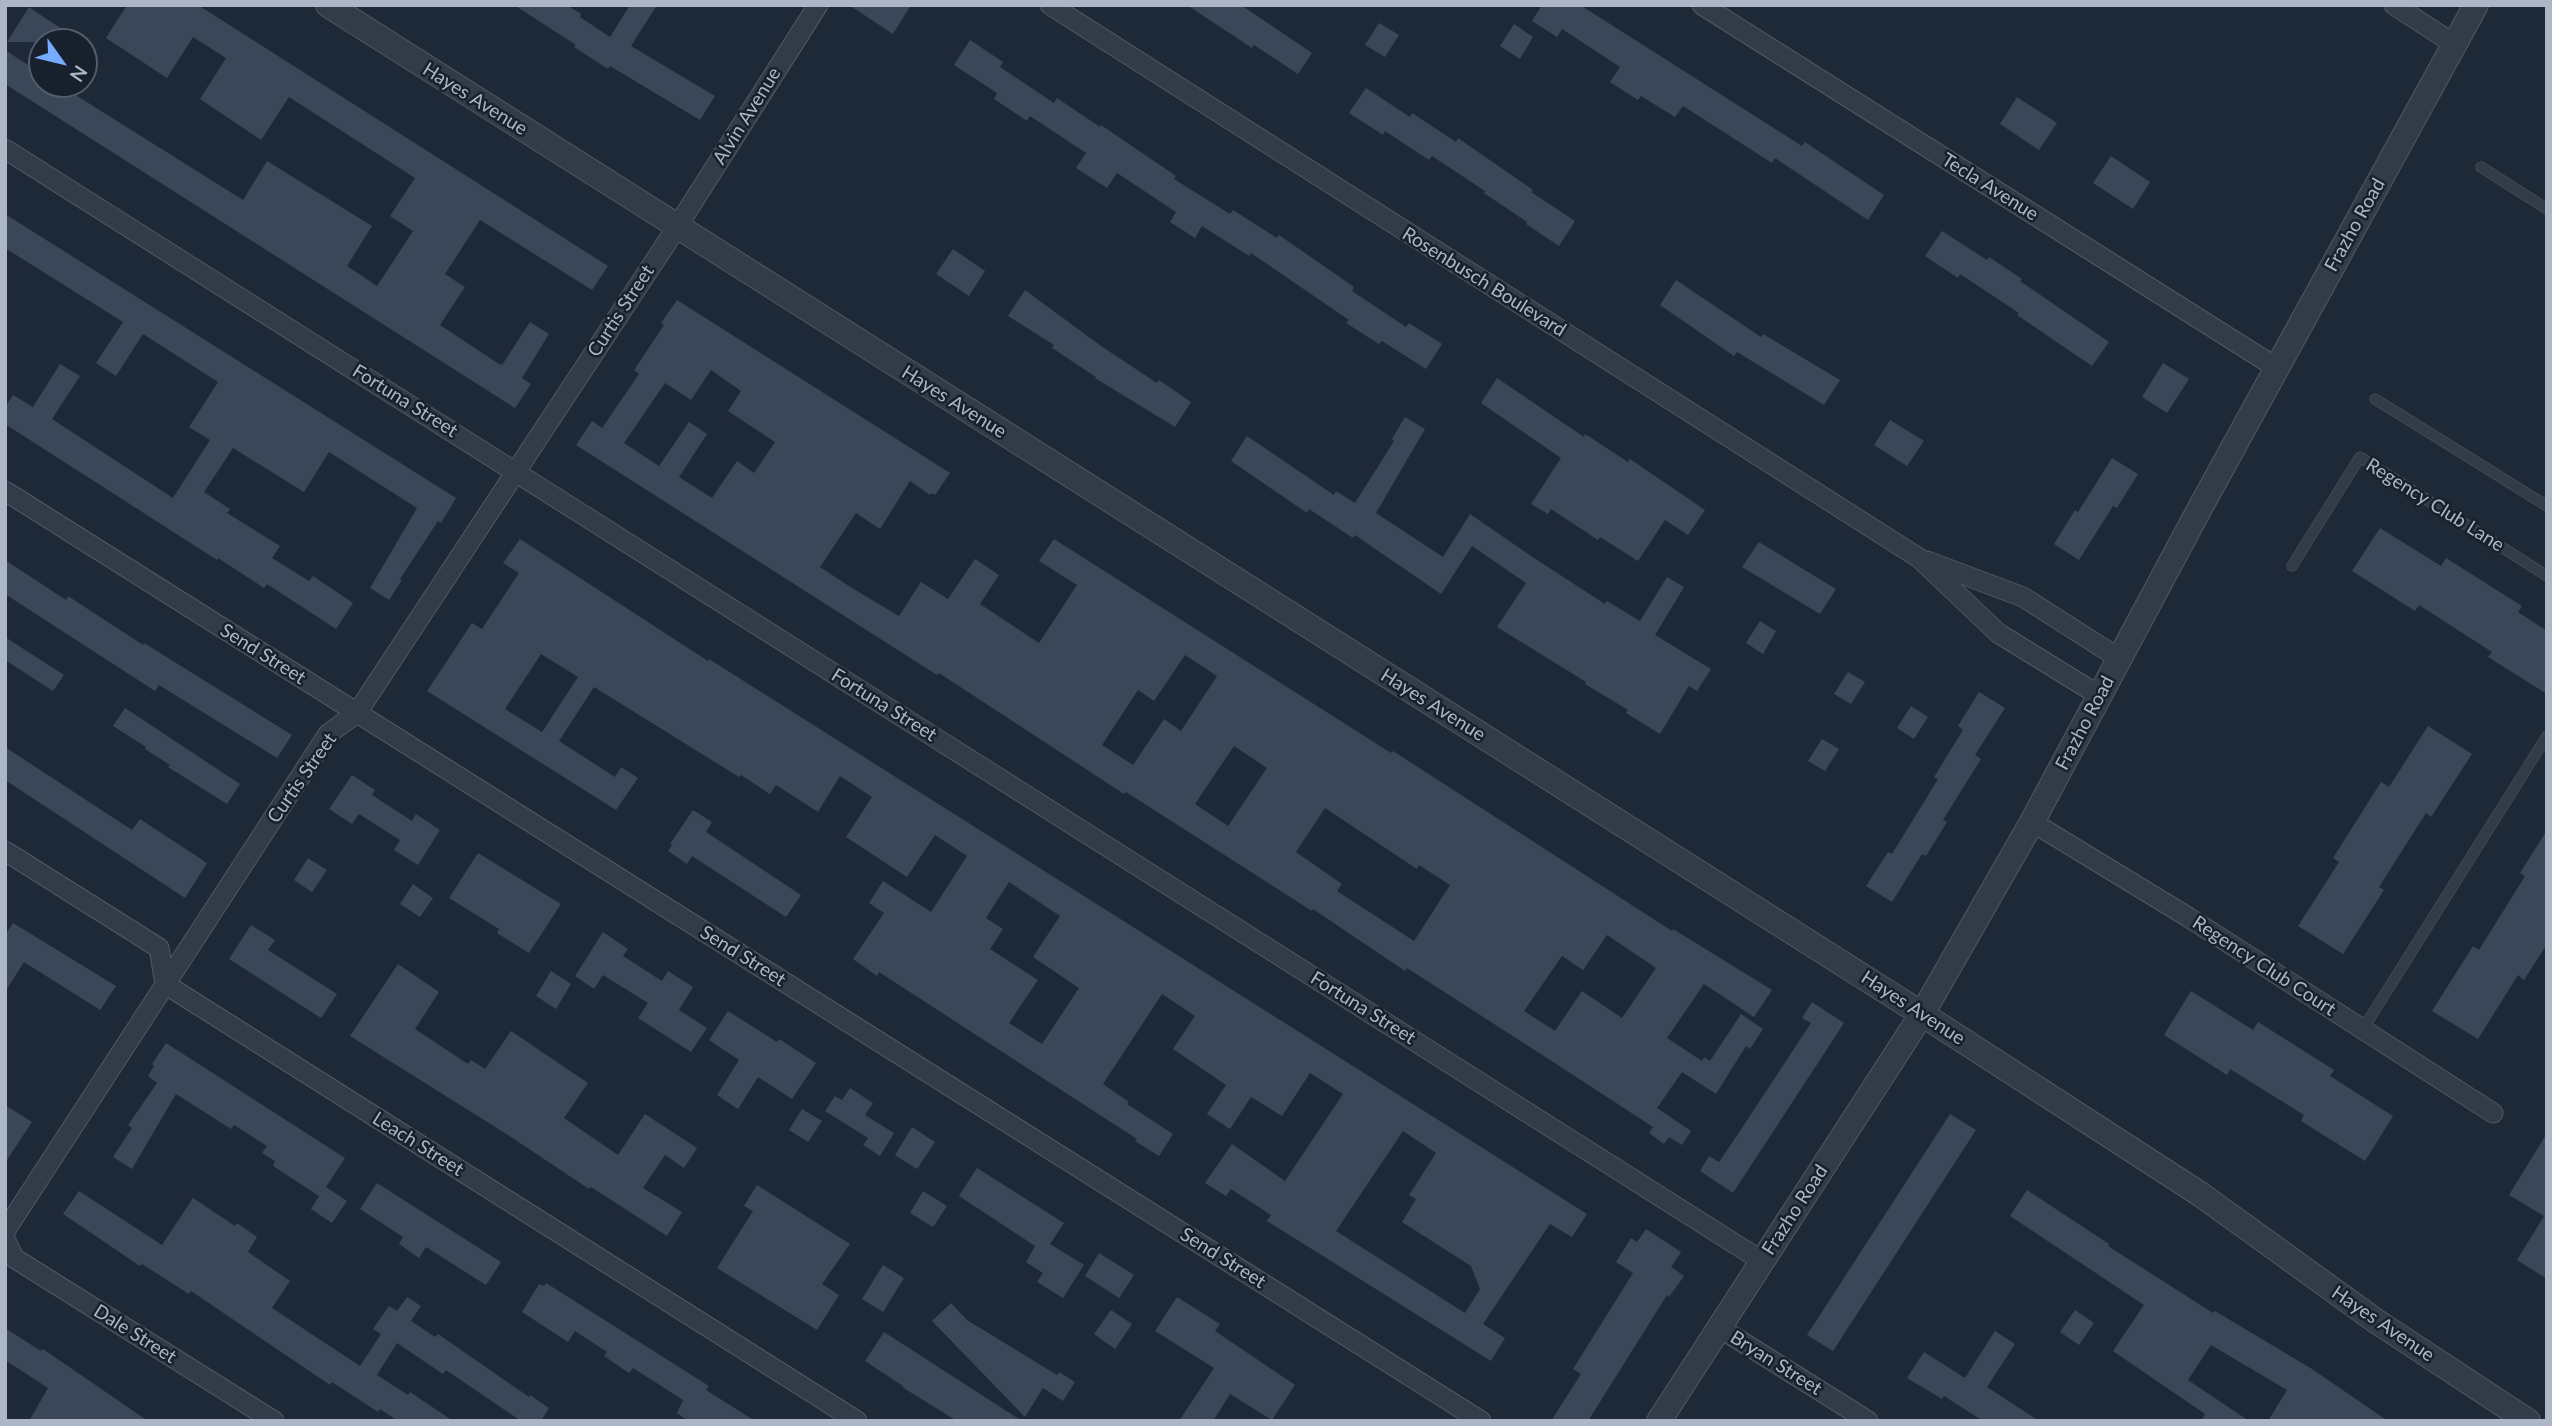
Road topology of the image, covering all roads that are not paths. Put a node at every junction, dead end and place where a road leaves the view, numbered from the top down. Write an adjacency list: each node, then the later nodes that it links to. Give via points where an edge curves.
1 (328, 5): 11 (street, Hayes Avenue)
2 (818, 5): 11 (street, Alvin Avenue)
3 (1049, 5): 17 (street, Rosenbusch Boulevard)
4 (1702, 5): 12 (street, Tecla Avenue)
5 (2394, 5): 7 (street)
6 (2476, 5): 7 (street, Frazho Road)
7 (2454, 44): 12 (street, Frazho Road)
8 (5, 149): 14 (street, Fortuna Street)
9 (2481, 167): 10 (lane)
10 (2547, 209)
11 (677, 227): 14 (street, Curtis Street); 27 (street, Hayes Avenue)
12 (2277, 368): 20 (street, Frazho Road)
13 (2375, 399): 16 (lane)
14 (516, 472): 22 (street, Curtis Street); 32 (street, Fortuna Street)
15 (5, 491): 22 (street, Send Street)
16 (2547, 506)
17 (1919, 558): 20 (street, Rosenbusch Boulevard, via 2023,597); 21 (street, Rosenbusch Boulevard, via 1998,633)
18 (2292, 566): 19 (lane, Regency Club Lane, via 2360,457)
19 (2547, 576)
20 (2120, 659): 21 (street, Frazho Road)
21 (2100, 696): 24 (street, Frazho Road)
22 (357, 713): 26 (street, Curtis Street, via 328,734); 36 (street, Send Street)
23 (2547, 736): 28 (lane)
24 (2032, 822): 27 (street, Frazho Road); 28 (street, Regency Club Court)
25 (5, 850): 26 (street, via 159,948)
26 (165, 985): 30 (street, Curtis Street); 35 (street, Leach Street)
27 (1922, 1014): 32 (street, Frazho Road); 39 (street, Hayes Avenue, via 2200,1194 2376,1321)
28 (2363, 1029): 29 (street, Regency Club Court)
29 (2493, 1113)
30 (5, 1231)
31 (5, 1239): 34 (street, Dale Street, via 14,1258)
32 (1762, 1261): 33 (street, Frazho Road)
33 (1720, 1328): 37 (street, Frazho Road); 38 (street, Bryan Street)
34 (274, 1421)
35 (857, 1421)
36 (1481, 1421)
37 (1659, 1421)
38 (1868, 1421)
39 (2528, 1421)

